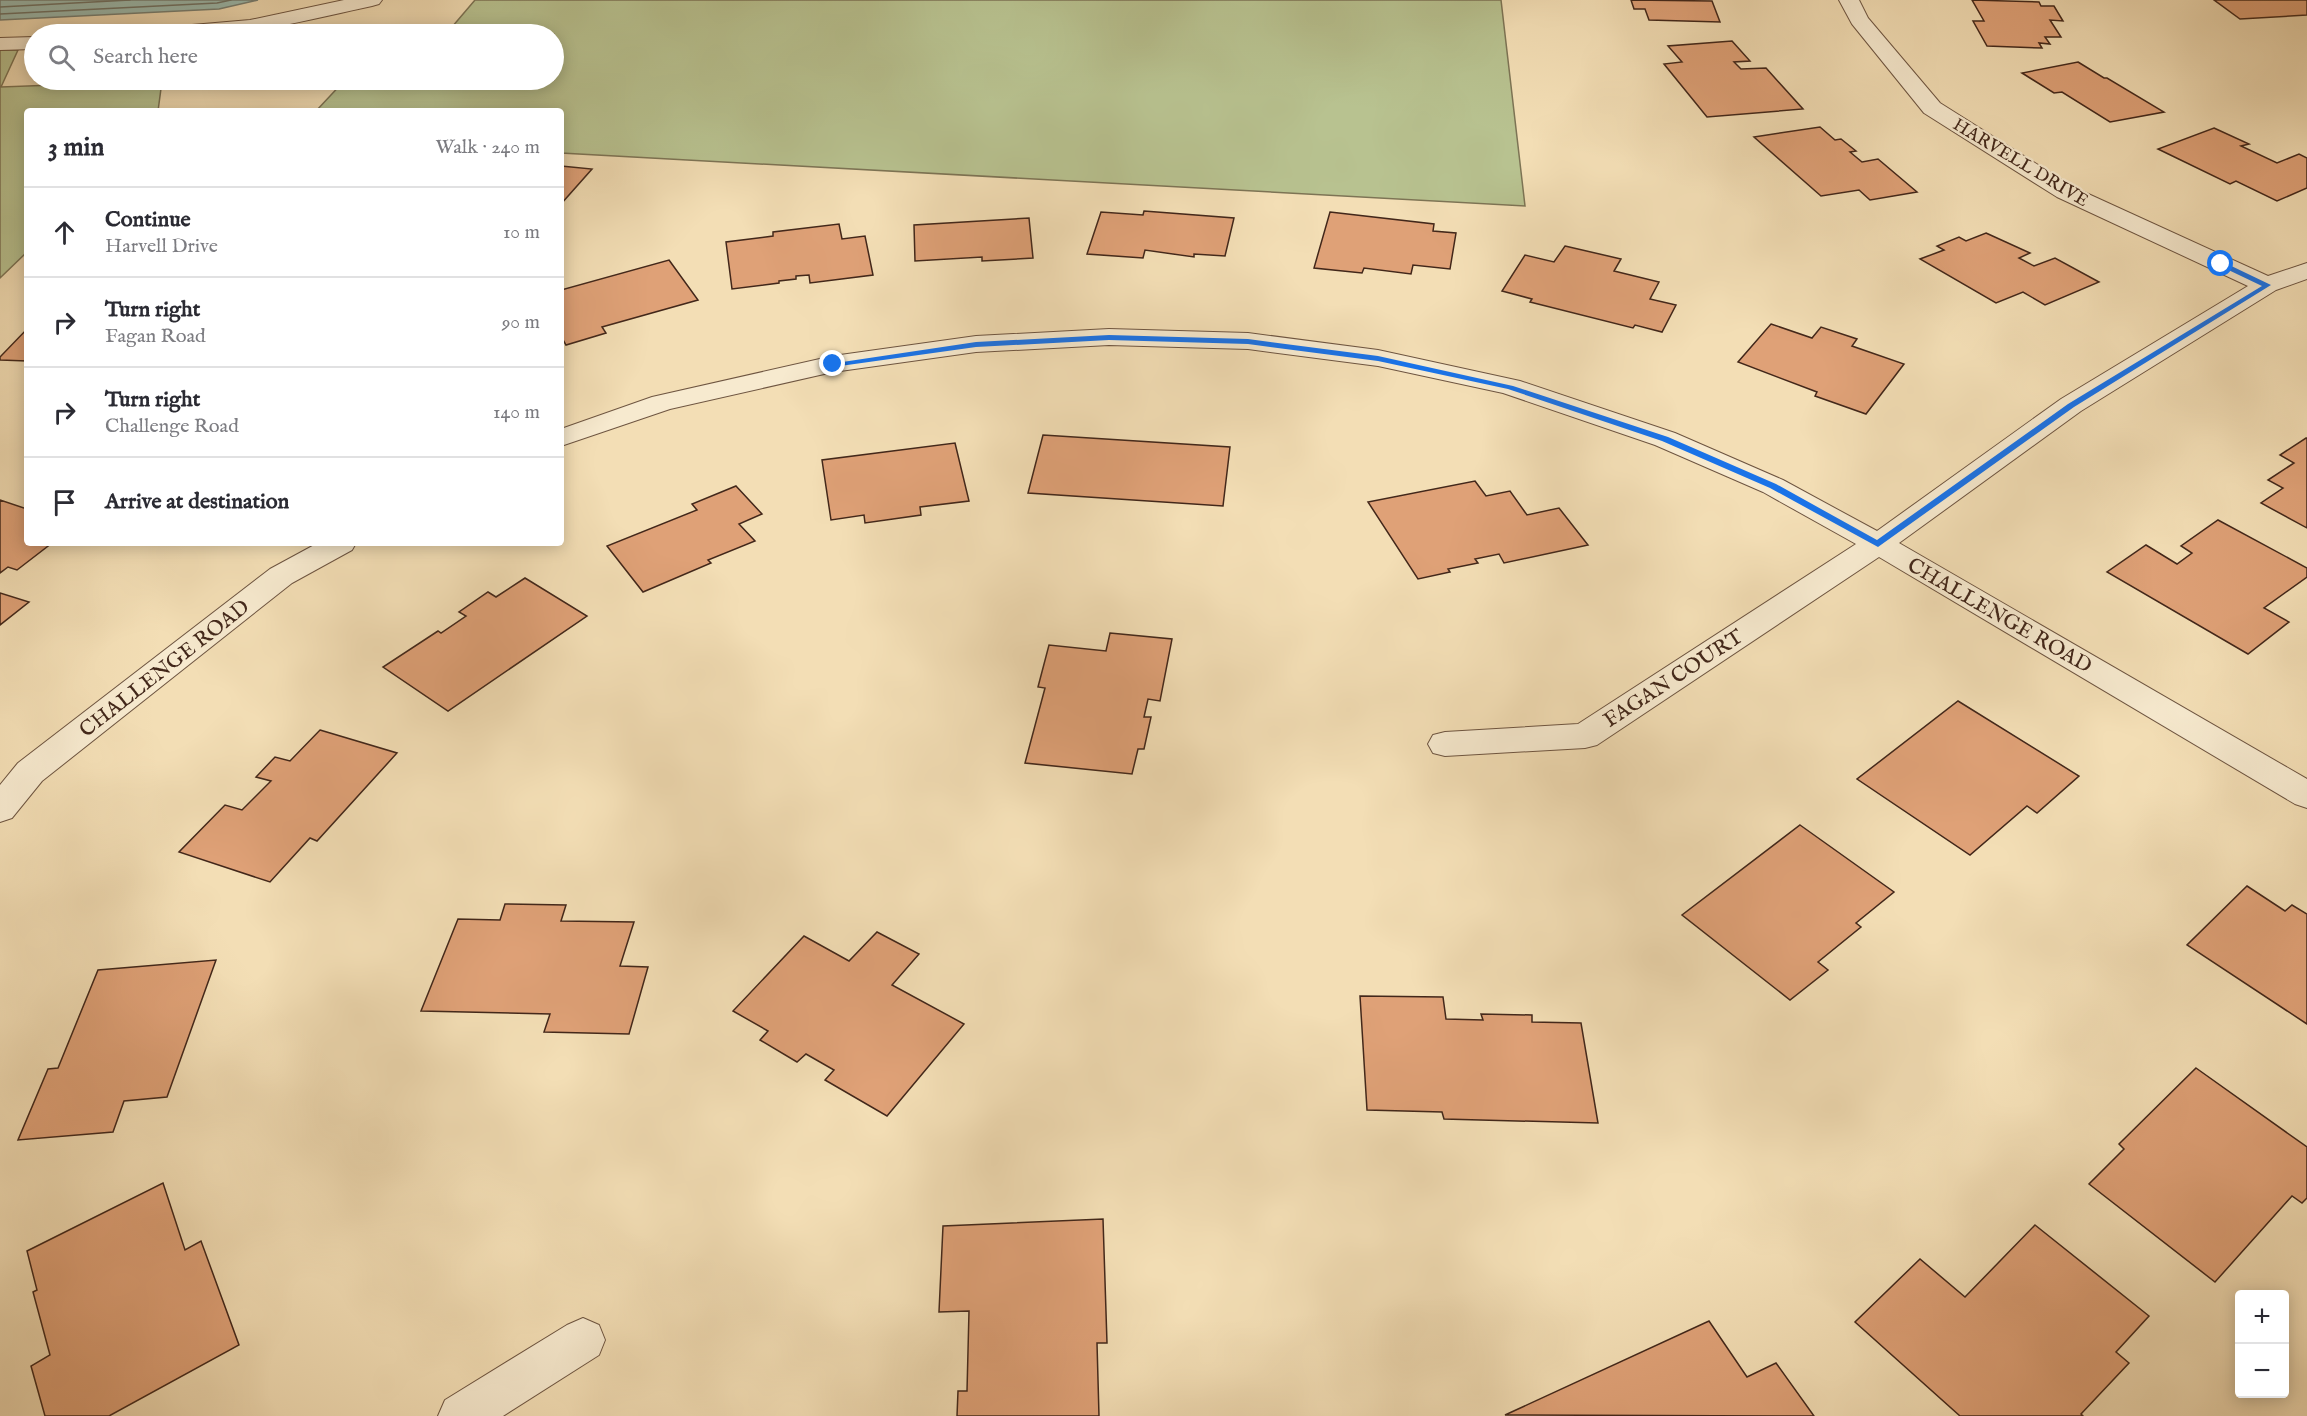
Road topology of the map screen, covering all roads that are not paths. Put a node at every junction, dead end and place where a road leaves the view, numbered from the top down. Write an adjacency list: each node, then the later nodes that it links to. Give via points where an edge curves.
1 (372, 0): 3 (street)
2 (1850, 0): 7 (street, HARVELL DRIVE, via 1859,20 1932,108 2065,192)
3 (259, 24)
4 (24, 43): 5 (street)
5 (0, 44)
6 (2307, 270): 7 (street, FAGAN COURT)
7 (2267, 285): 9 (street, FAGAN COURT, via 2071,405)
8 (564, 437): 9 (street, CHALLENGE ROAD, via 662,403 833,364 976,344 1109,337 1248,341 1378,358 1510,387 1665,439 1773,486)
9 (1878, 544): 11 (street, FAGAN COURT, via 1585,736); 12 (street, CHALLENGE ROAD)
10 (336, 546): 13 (street, CHALLENGE ROAD, via 272,583 30,771)
11 (1445, 744)
12 (2307, 795)
13 (0, 809)
14 (583, 1340): 15 (street)
15 (461, 1416)

